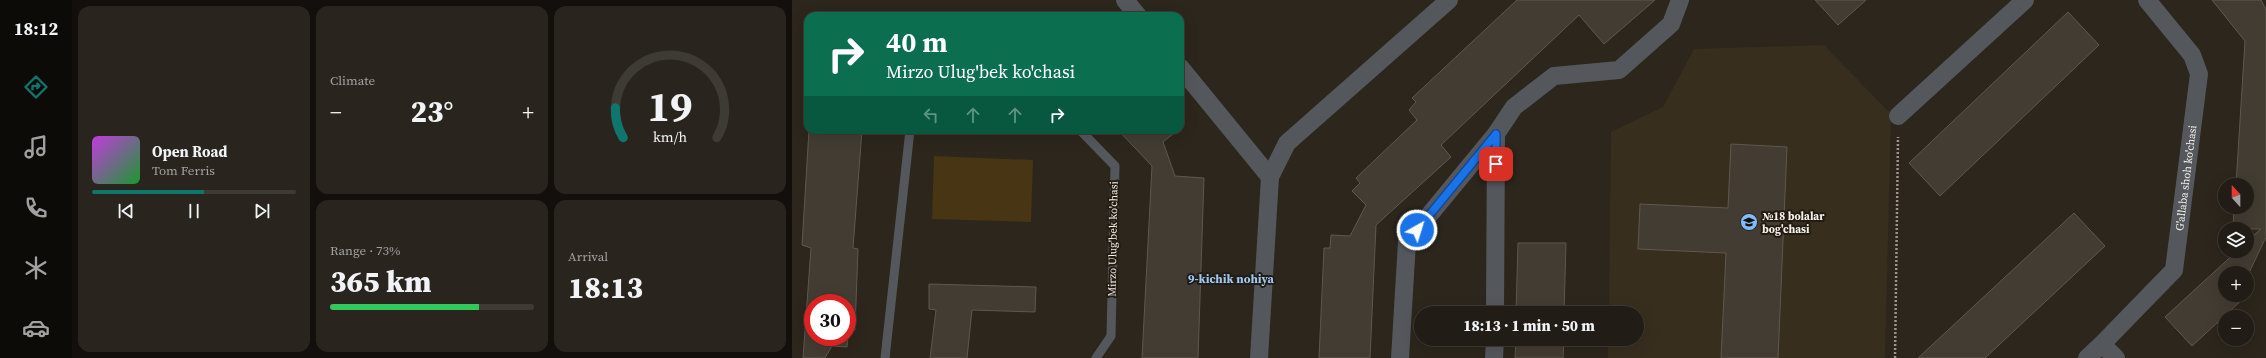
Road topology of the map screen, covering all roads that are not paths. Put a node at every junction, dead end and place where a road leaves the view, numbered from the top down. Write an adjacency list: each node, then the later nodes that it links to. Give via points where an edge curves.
1 (1125, 0): 6 (street)
2 (1449, 0): 12 (street, via 1287,143)
3 (1680, 0): 11 (street, via 1671,24 1619,70 1554,76 1514,107)
4 (2025, 0): 8 (street)
5 (2147, 0): 14 (street, G'allaba shoh ko'chasi, via 2192,55 2199,74 2174,270)
6 (1135, 12)
7 (1184, 72): 12 (street)
8 (1898, 116)
9 (910, 134): 16 (lane)
10 (1084, 134): 17 (lane, Mirzo Ulug'bek ko'chasi, via 1115,166 1111,336)
11 (1496, 134): 13 (street); 19 (street, via 1407,242)
12 (1270, 177): 18 (street)
13 (1495, 306)
14 (2102, 344): 21 (street, G'allaba shoh ko'chasi); 22 (street)
15 (1494, 346): 20 (street)
16 (885, 358)
17 (1096, 358)
18 (1259, 358)
19 (1400, 358)
20 (1494, 358)
21 (2087, 358)
22 (2116, 358)

